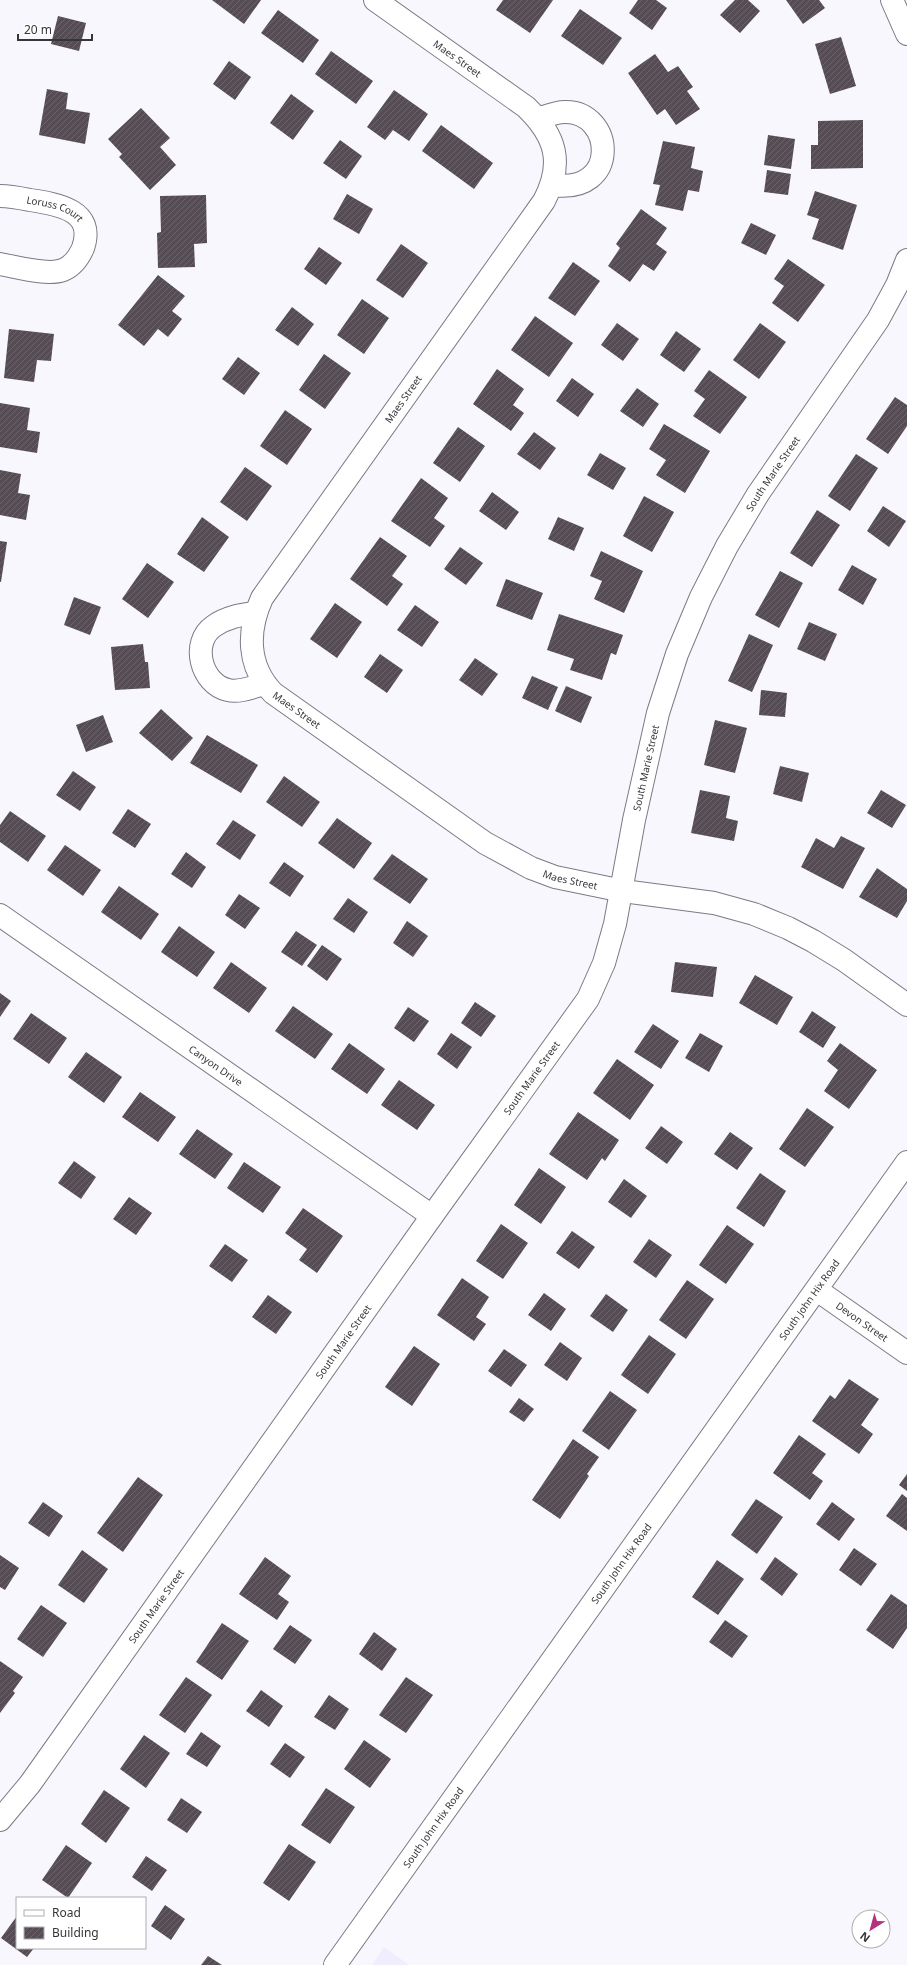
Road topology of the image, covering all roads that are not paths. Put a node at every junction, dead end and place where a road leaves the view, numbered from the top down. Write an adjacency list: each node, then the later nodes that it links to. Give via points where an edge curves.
1 (375, 0): 4 (street, Maes Street, via 526,107)
2 (892, 0): 3 (street)
3 (907, 34)
4 (538, 119): 5 (street, Maes Street, via 550,140 554,154 556,168); 5 (street, via 567,112 585,118 598,130 604,146 599,166 589,179 574,186)
5 (552, 185): 9 (street, Maes Street, via 544,201 262,598)
6 (0, 196): 8 (street, Loruss Court, via 58,204 68,208 81,220 85,242 76,262 63,270 36,271)
7 (907, 260): 11 (street, South Marie Street, via 878,320 758,494 726,546 701,597 677,654 658,713 634,820)
8 (0, 264)
9 (255, 613): 10 (street, Maes Street, via 252,655); 10 (street, Maes Street, via 232,616 213,626 204,638 200,650 208,677 218,686 228,691)
10 (264, 684): 11 (street, Maes Street, via 273,693 507,857 555,877)
11 (623, 890): 13 (street, Maes Street, via 714,903 754,914 788,928 844,960); 15 (street, South Marie Street, via 604,963 588,999)
12 (0, 915): 15 (street, Canyon Drive)
13 (907, 1005)
14 (907, 1162): 16 (street, South John Hix Road)
15 (432, 1216): 18 (street, South Marie Street, via 40,1771)
16 (817, 1290): 17 (street, Devon Street); 19 (street, South John Hix Road)
17 (907, 1353)
18 (0, 1820)
19 (335, 1965)

